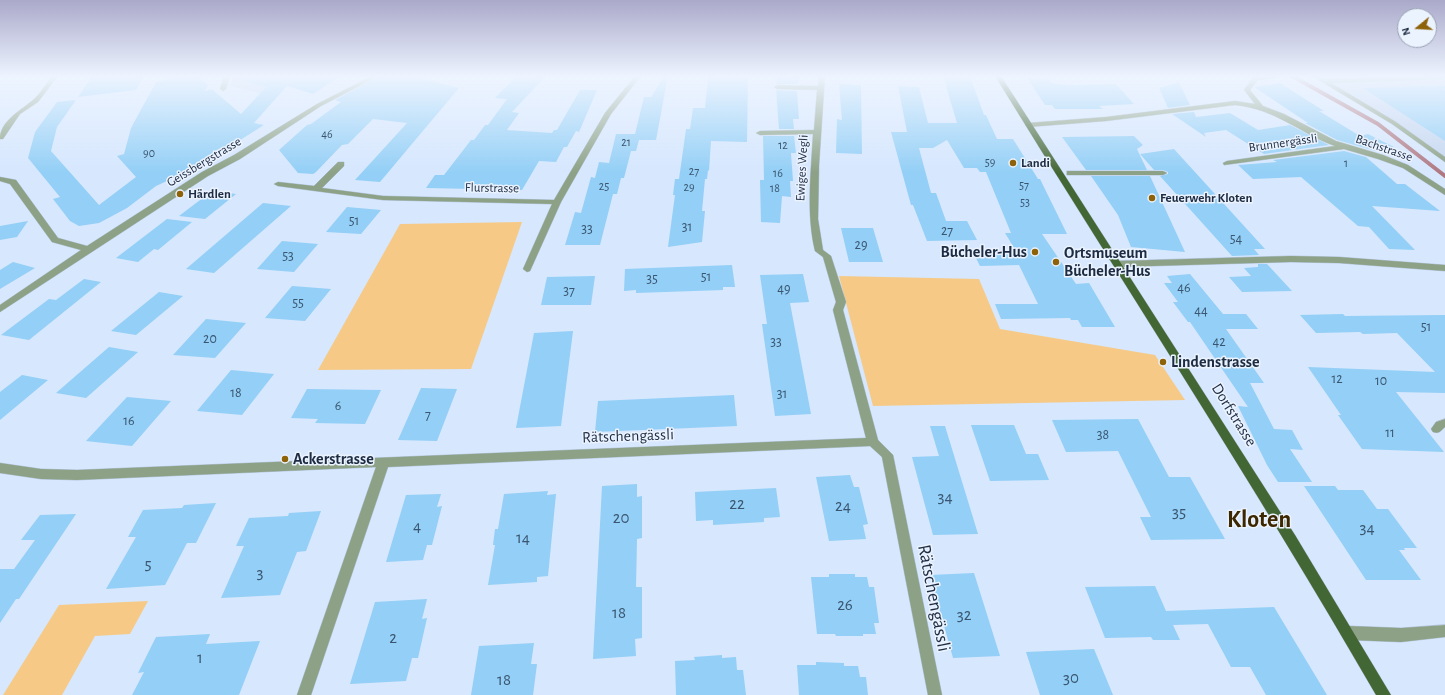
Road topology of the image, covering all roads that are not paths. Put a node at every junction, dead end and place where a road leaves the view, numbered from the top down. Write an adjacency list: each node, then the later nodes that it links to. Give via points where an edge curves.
1 (25, 108): 12 (street, via 18,113)
2 (314, 108): 26 (street, Geissbergstrasse, via 237,157 204,174)
3 (612, 108): 25 (street)
4 (819, 108): 10 (street, Ewiges Wegli)
5 (1018, 108): 9 (main road, Dorfstrasse)
6 (1189, 108): 9 (street, via 1058,124)
7 (1266, 108): 13 (street, Bachstrasse)
8 (1370, 108): 14 (street)
9 (1028, 125): 27 (main road, Dorfstrasse)
10 (817, 132): 11 (street); 31 (street, Ewiges Wegli, via 813,216 819,251 827,256 841,302 838,310)
11 (760, 133)
12 (0, 137)
13 (1343, 147): 17 (street, Brunnergässli); 24 (street, Bachstrasse, via 1398,163 1417,172)
14 (1430, 149): 15 (street); 16 (street)
15 (1445, 149)
16 (1445, 160)
17 (1227, 163)
18 (341, 164): 23 (street)
19 (1070, 173): 20 (street)
20 (1163, 173)
21 (0, 179): 26 (street, via 13,182 55,240)
22 (278, 184): 23 (street, Flurstrasse)
23 (316, 189): 25 (street, Flurstrasse, via 383,198)
24 (1445, 193)
25 (557, 202): 29 (street)
26 (88, 249): 30 (street, Geissbergstrasse)
27 (1118, 264): 28 (street, via 1290,259); 35 (main road, Dorfstrasse)
28 (1445, 268)
29 (526, 269)
30 (0, 309)
31 (873, 442): 32 (street, Rätschengässli); 37 (street, Rätschengässli, via 887,455)
32 (384, 462): 33 (street, via 71,475); 36 (street)
33 (0, 468)
34 (1445, 631): 35 (street, via 1401,635)
35 (1349, 633): 38 (main road, Dorfstrasse)
36 (304, 695)
37 (935, 695)
38 (1384, 695)

